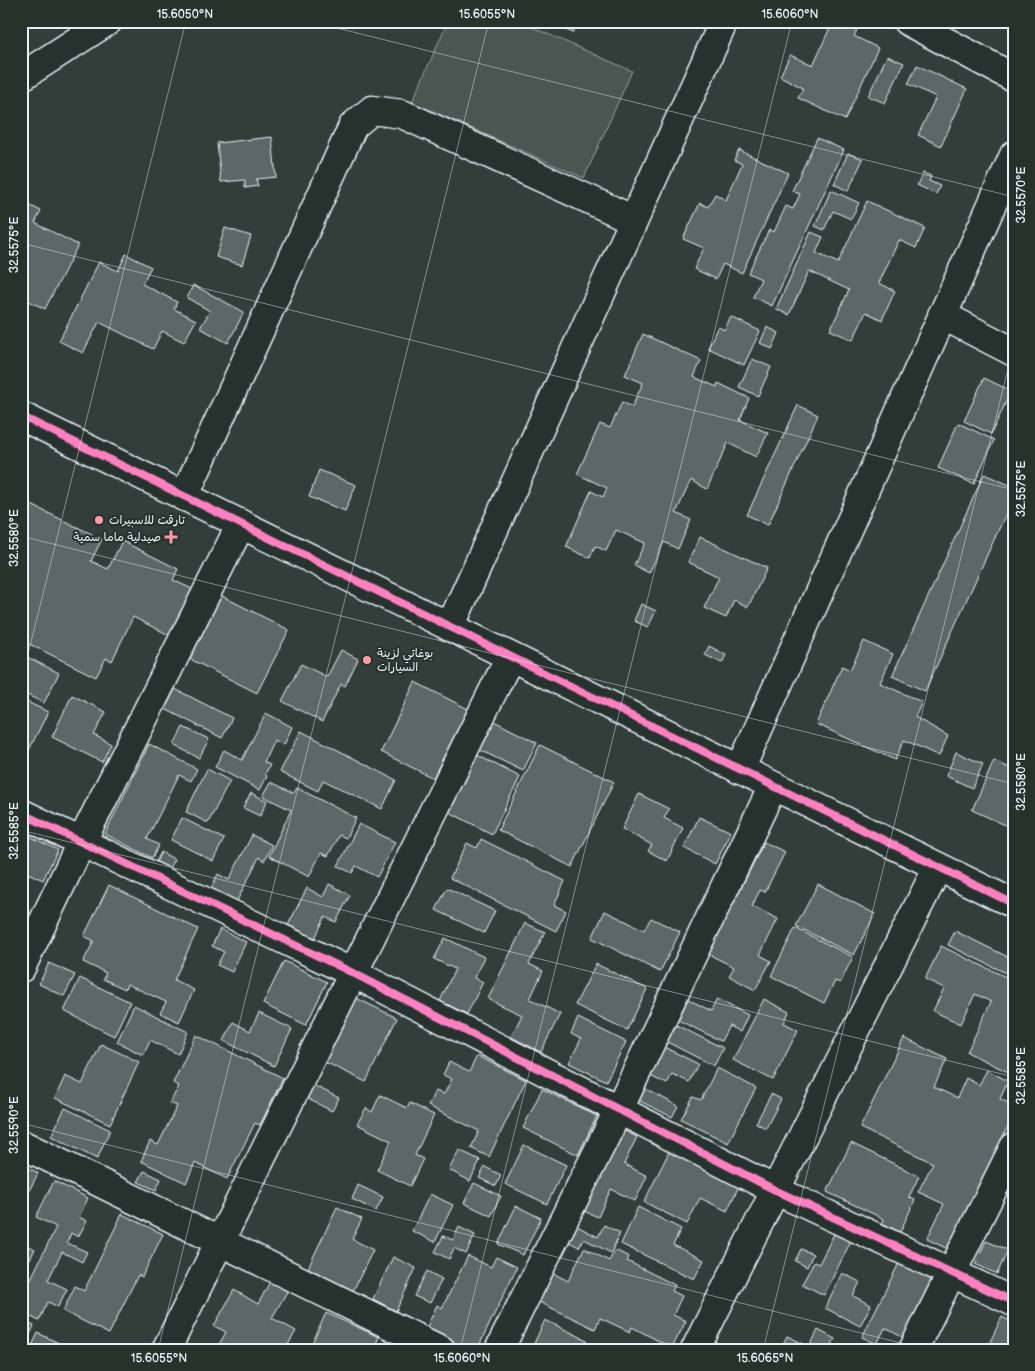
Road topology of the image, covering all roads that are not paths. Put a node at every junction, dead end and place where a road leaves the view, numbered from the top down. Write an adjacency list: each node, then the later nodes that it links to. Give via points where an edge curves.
1 (108, 21): 4 (street)
2 (724, 21): 7 (street)
3 (907, 21): 5 (street)
4 (21, 77)
5 (1014, 78)
6 (1014, 155): 8 (street)
7 (634, 220): 11 (street, via 402,114 372,110 353,126); 13 (street)
8 (942, 315): 9 (street); 15 (street)
9 (1014, 352)
10 (21, 416): 11 (street)
11 (184, 497): 12 (street)
12 (240, 524): 13 (street); 18 (street)
13 (450, 627): 14 (street)
14 (510, 657): 15 (street); 22 (street)
15 (740, 770): 16 (street)
16 (773, 786): 19 (street); 23 (street)
17 (21, 814): 18 (street)
18 (81, 842): 21 (street); 22 (street)
19 (938, 867): 20 (street); 26 (street)
20 (1014, 904)
21 (21, 968)
22 (353, 973): 23 (street); 27 (street)
23 (619, 1109): 26 (street); 32 (street)
24 (21, 1144): 27 (street)
25 (1014, 1147): 28 (street)
26 (775, 1190): 28 (street); 33 (street)
27 (220, 1241): 30 (street); 31 (street)
28 (951, 1273): 29 (street); 34 (street)
29 (1014, 1302)
30 (166, 1350)
31 (441, 1350)
32 (500, 1350)
33 (695, 1350)
34 (913, 1350)

